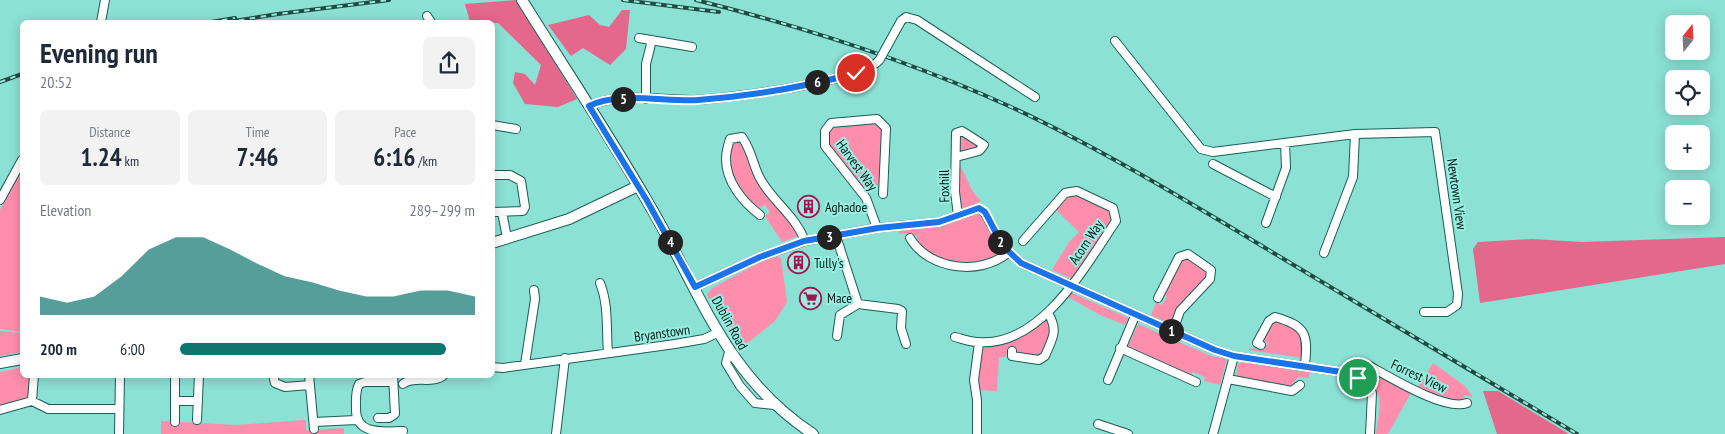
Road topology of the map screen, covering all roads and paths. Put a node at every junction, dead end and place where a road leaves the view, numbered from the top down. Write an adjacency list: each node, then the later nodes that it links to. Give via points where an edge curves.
1 (105, 0): 3 (street)
2 (522, 0): 10 (main road, Dublin Road)
3 (101, 20)
4 (639, 38): 5 (street)
5 (652, 40): 7 (street); 9 (street, via 646,64)
6 (1115, 41): 14 (street, Newtown View, via 1201,149 1213,152)
7 (692, 47)
8 (1035, 97): 9 (street, bridge, via 918,20 906,17 880,59 871,67 780,89 697,100)
9 (646, 99): 10 (street, via 606,99)
10 (589, 106): 19 (main road, Dublin Road)
11 (495, 126): 12 (street)
12 (516, 129)
13 (1354, 134): 14 (street, Newtown View); 36 (street, via 1353,177); 43 (street, Newtown View, via 1435,132 1458,294 1457,304 1447,312)
14 (1285, 143): 21 (street, via 1286,168)
15 (956, 157): 26 (street, Foxhill)
16 (20, 164): 22 (street)
17 (1213, 164): 21 (street)
18 (495, 174): 24 (street, via 521,180 523,211)
19 (638, 186): 30 (main road, via 569,219); 39 (main road, Dublin Road)
20 (883, 194): 28 (street, Harvest Way, via 886,128 877,119 830,123 825,131 825,146 866,198)
21 (1276, 197): 27 (street)
22 (0, 200)
23 (495, 212): 24 (street)
24 (502, 212): 30 (street)
25 (760, 215): 32 (street, via 745,203 732,182 726,159 730,139 742,137 751,150 761,180 798,225)
26 (958, 215): 28 (street, via 939,222); 35 (street, via 982,209)
27 (1266, 223)
28 (878, 228): 29 (street)
29 (836, 236): 32 (street); 42 (street)
30 (507, 238): 34 (main road)
31 (910, 238): 35 (street, via 927,257 950,264 991,264)
32 (804, 241): 39 (street)
33 (1023, 241): 38 (street, Acorn Way, via 1065,193 1077,191 1113,208 1116,221)
34 (495, 242)
35 (1008, 253): 38 (street, via 1021,263)
36 (1324, 253)
37 (600, 283): 55 (street, via 608,315)
38 (1070, 286): 44 (street); 45 (street)
39 (695, 287): 47 (main road, Dublin Road)
40 (534, 290): 60 (street)
41 (1158, 298): 46 (street, via 1179,258 1188,254 1211,270 1210,279 1180,311)
42 (858, 304): 48 (street, via 840,315); 51 (street, via 902,311 901,328)
43 (1424, 312)
44 (1048, 314): 50 (street, via 1017,334 998,341); 54 (street, via 1055,332 1045,356 1039,360 1012,356)
45 (1135, 316): 46 (street); 53 (street)
46 (1173, 331): 56 (street)
47 (717, 334): 55 (street, Bryanstown, via 704,339); 92 (main road, Dublin Road, via 774,405)
48 (837, 336)
49 (955, 338): 50 (street)
50 (978, 342): 93 (street, via 974,380 978,400)
51 (906, 344)
52 (1261, 345): 61 (street, via 1257,343 1269,321 1275,317 1287,320 1305,334)
53 (1120, 348): 73 (street); 74 (street)
54 (1012, 351)
55 (608, 353): 57 (street, Bryanstown)
56 (1234, 356): 61 (street); 72 (street)
57 (565, 358): 60 (street, Bryanstown); 91 (street)
58 (20, 359): 59 (main road)
59 (0, 363)
60 (525, 364): 62 (street, Bryanstown)
61 (1305, 365): 63 (street)
62 (495, 368)
63 (1348, 373): 81 (street, Forrest View, via 1356,365 1364,363 1436,399 1458,405); 96 (street, via 1358,378 1372,393)
64 (34, 378): 78 (street)
65 (120, 378): 83 (street)
66 (175, 378): 79 (street)
67 (199, 378): 80 (street)
68 (274, 378): 76 (street, via 280,386)
69 (309, 378): 76 (street)
70 (393, 378): 84 (street, via 395,414 389,418); 86 (street, via 359,384)
71 (440, 378): 75 (street, via 408,380)
72 (1228, 379): 77 (street, via 1292,391); 95 (street)
73 (1108, 380)
74 (1196, 382)
75 (403, 384)
76 (310, 385): 86 (street, via 314,426)
77 (1300, 385)
78 (32, 401): 82 (street); 83 (street, via 46,408)
79 (175, 401): 80 (street); 87 (street)
80 (198, 401): 85 (street)
81 (1467, 403)
82 (0, 410)
83 (119, 410): 90 (street)
84 (378, 418)
85 (197, 420)
86 (356, 420): 89 (street, via 361,430 367,432)
87 (175, 422)
88 (1098, 424): 94 (street)
89 (403, 431)
90 (119, 434)
91 (556, 434)
92 (813, 434)
93 (977, 434)
94 (1128, 434)
95 (1212, 434)
96 (1370, 434)

